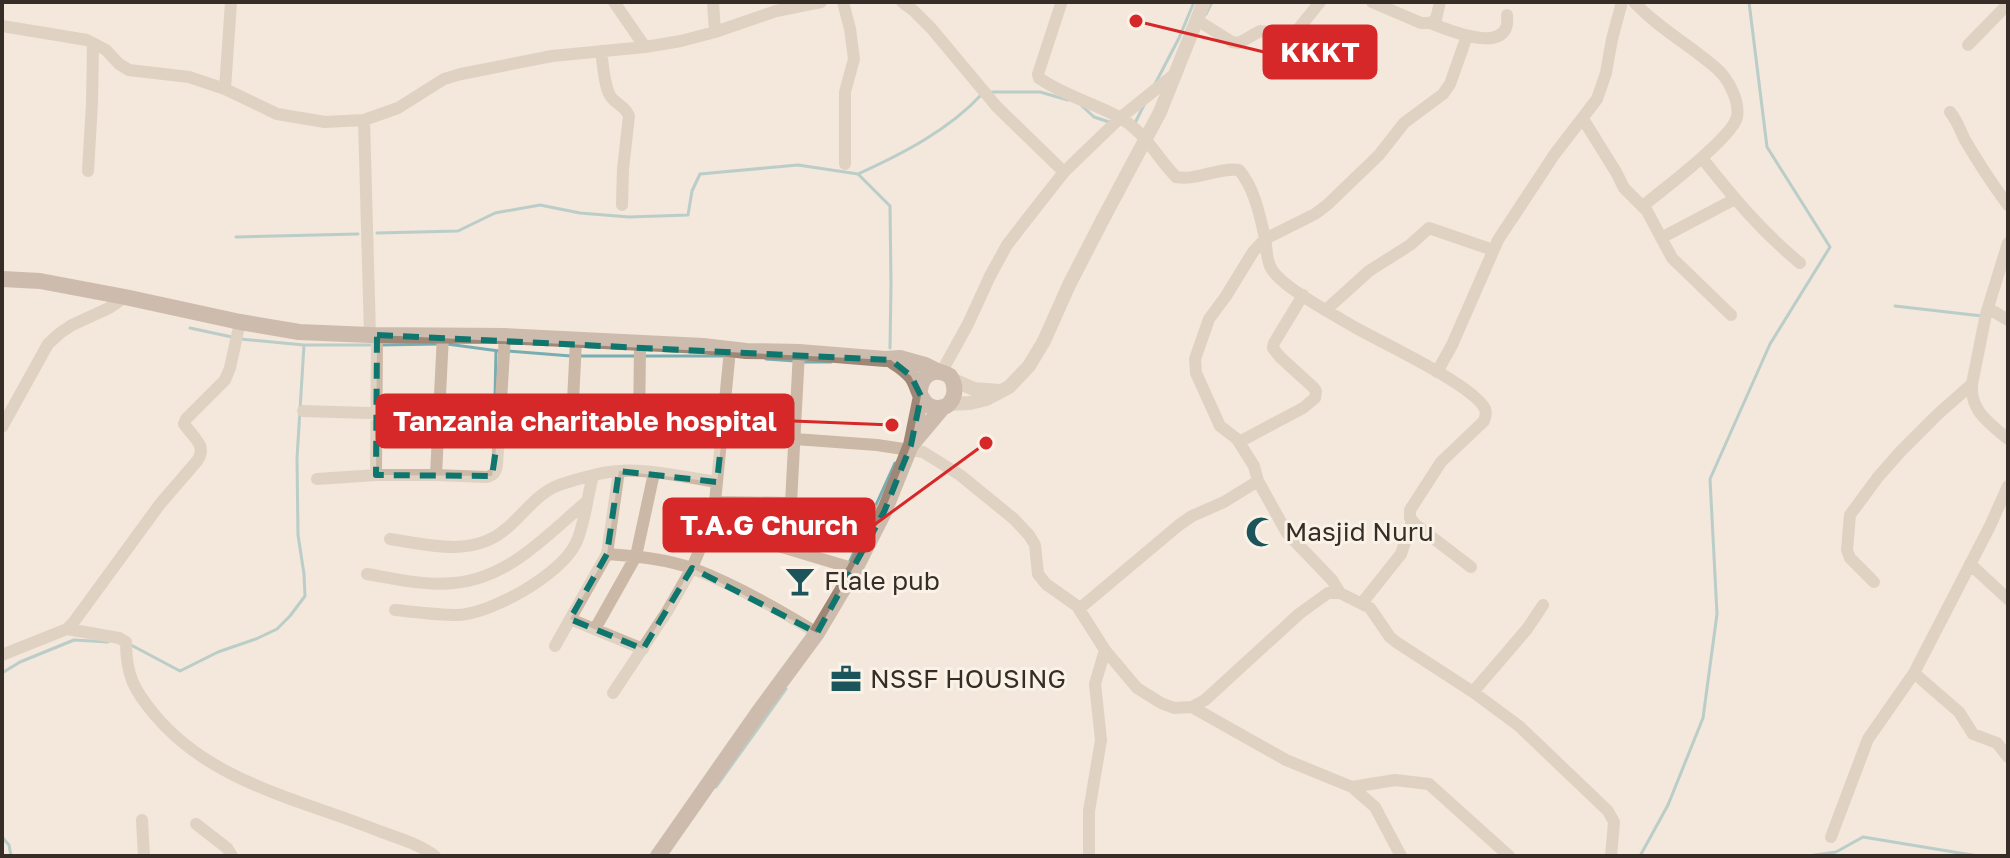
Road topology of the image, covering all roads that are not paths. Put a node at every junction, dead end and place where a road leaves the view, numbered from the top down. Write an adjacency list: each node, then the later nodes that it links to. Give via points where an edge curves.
1 (231, 2): 26 (street)
2 (614, 2): 23 (street)
3 (713, 2): 19 (street)
4 (821, 2): 19 (street)
5 (843, 2): 33 (street, via 854,59 845,92)
6 (902, 2): 35 (street)
7 (1204, 2): 16 (street)
8 (1320, 2): 16 (street, via 1295,33 1260,31 1239,43)
9 (1372, 2): 17 (street)
10 (1440, 2): 17 (street)
11 (1622, 2): 29 (street, via 1600,91)
12 (1634, 2): 32 (street, via 1727,80 1736,121)
13 (1061, 4): 28 (street, via 1039,78)
14 (2008, 4): 22 (street)
15 (1507, 15): 20 (street, via 1506,29 1499,35)
16 (1197, 20): 25 (street)
17 (1430, 23): 20 (street)
18 (2, 26): 21 (street)
19 (715, 32): 23 (street)
20 (1467, 36): 41 (street, via 1443,94 1404,123 1327,205)
21 (93, 43): 26 (street, via 129,70 180,75); 34 (street)
22 (1968, 45)
23 (645, 47): 24 (street)
24 (601, 51): 30 (street, via 444,79 398,108); 37 (street, via 611,97 629,116)
25 (1176, 73): 28 (street); 31 (street)
26 (225, 89): 30 (street, via 288,116 325,122)
27 (1950, 112): 38 (street)
28 (1120, 118): 31 (street); 35 (street)
29 (1583, 119): 39 (street, via 1624,188); 43 (street, via 1523,199)
30 (364, 120): 53 (street)
31 (1146, 138): 41 (street, via 1176,177 1239,170); 64 (street, via 1044,341 1021,377)
32 (1702, 158): 36 (street); 39 (street)
33 (845, 164)
34 (88, 171)
35 (1064, 172): 62 (street, via 1007,245)
36 (1735, 199): 40 (street); 44 (street)
37 (622, 205)
38 (2008, 205)
39 (1643, 206): 40 (street)
40 (1661, 238): 50 (street, via 1672,258)
41 (1265, 239): 46 (street, via 1271,268); 77 (street, via 1212,314 1195,359 1217,422)
42 (2008, 243): 48 (street)
43 (1493, 250): 49 (street, via 1429,228); 61 (street)
44 (1800, 263)
45 (2, 279): 47 (main road)
46 (1303, 295): 49 (street); 77 (street, via 1273,348 1316,395 1303,408)
47 (125, 297): 52 (main road); 71 (street, via 48,344)
48 (1988, 308): 51 (street); 63 (street)
49 (1327, 309): 61 (street)
50 (1731, 315)
51 (2008, 320)
52 (240, 322): 53 (main road, via 299,332); 110 (street, via 225,380 184,424 202,455)
53 (374, 335): 54 (main road); 68 (street)
54 (443, 335): 55 (main road); 69 (street)
55 (505, 336): 56 (main road); 70 (street)
56 (576, 341): 57 (main road); 72 (street)
57 (640, 343): 58 (main road); 73 (street)
58 (730, 350): 59 (main road); 74 (street)
59 (799, 352): 60 (main road); 75 (street)
60 (891, 360): 62 (main road, via 908,359); 65 (main road, via 906,370)
61 (1437, 372): 92 (street, via 1471,395 1486,413 1441,462 1411,508)
62 (944, 374): 64 (street, via 974,389); 65 (main road, via 932,372 923,379); 66 (main road, via 955,393)
63 (1972, 384): 76 (street, via 1975,407); 102 (street, via 1901,451 1850,515 1847,550)
64 (1003, 391): 66 (street)
65 (920, 393): 66 (main road, via 932,407); 78 (main road)
66 (945, 406): 78 (main road)
67 (303, 411): 68 (street)
68 (376, 413): 69 (street); 81 (street)
69 (438, 416): 70 (street); 82 (street)
70 (499, 423): 72 (street); 82 (street, via 492,476)
71 (2, 427)
72 (574, 428): 73 (street)
73 (639, 433): 74 (street)
74 (721, 436): 75 (street); 86 (street)
75 (795, 439): 78 (street); 90 (street)
76 (2008, 439)
77 (1239, 442): 85 (street)
78 (910, 447): 91 (main road); 107 (street, via 960,475 1014,519 1033,541 1041,578)
79 (619, 471): 80 (street); 83 (street); 95 (street)
80 (654, 473): 86 (street); 96 (street)
81 (376, 475): 82 (street); 84 (street)
82 (436, 475)
83 (593, 476): 88 (street); 94 (street, via 541,495 491,540 469,547)
84 (317, 479)
85 (1258, 481): 103 (street, via 1287,533); 107 (street, via 1179,525)
86 (717, 482): 89 (street)
87 (2008, 486): 97 (street)
88 (586, 502): 101 (street, via 511,564 481,578 420,583); 108 (street, via 568,555 520,593 459,615)
89 (715, 502): 90 (street); 93 (street)
90 (791, 503): 91 (street)
91 (884, 512): 100 (main road)
92 (1412, 521): 98 (street); 105 (street, via 1401,554)
93 (707, 532): 99 (street); 100 (street, via 772,544)
94 (390, 539)
95 (607, 554): 96 (street); 109 (street)
96 (636, 556): 99 (street); 111 (street)
97 (1970, 564): 104 (street); 117 (street)
98 (1471, 567)
99 (692, 568): 112 (street); 114 (street)
100 (855, 569): 112 (main road)
101 (367, 574)
102 (1874, 582)
103 (1340, 593): 105 (street); 120 (street, via 1328,593 1299,614)
104 (2008, 599)
105 (1362, 603): 118 (street, via 1396,642)
106 (1543, 605): 118 (street)
107 (1079, 609): 115 (street)
108 (395, 610)
109 (570, 619): 111 (street); 113 (street)
110 (67, 629): 116 (street); 129 (street, via 126,642 133,685 144,702 204,759 234,777)
111 (595, 629): 114 (street)
112 (817, 633): 130 (main road)
113 (555, 646)
114 (643, 649): 119 (street)
115 (1105, 650): 120 (street, via 1142,691 1170,707); 131 (street, via 1095,684 1101,740 1089,811)
116 (2, 655)
117 (1914, 673): 121 (street, via 1959,712 1973,734 1997,743); 125 (street, via 1868,739)
118 (1473, 692): 133 (street, via 1532,737 1608,811 1614,822)
119 (613, 693)
120 (1192, 707): 122 (street, via 1286,760)
121 (2008, 757)
122 (1352, 787): 126 (street, via 1375,807); 132 (street, via 1395,780 1429,784)
123 (142, 820): 127 (street)
124 (196, 824): 128 (street)
125 (1831, 837)
126 (1397, 854)
127 (144, 856)
128 (232, 856)
129 (435, 856)
130 (658, 856)
131 (1089, 856)
132 (1509, 856)
133 (1611, 856)

